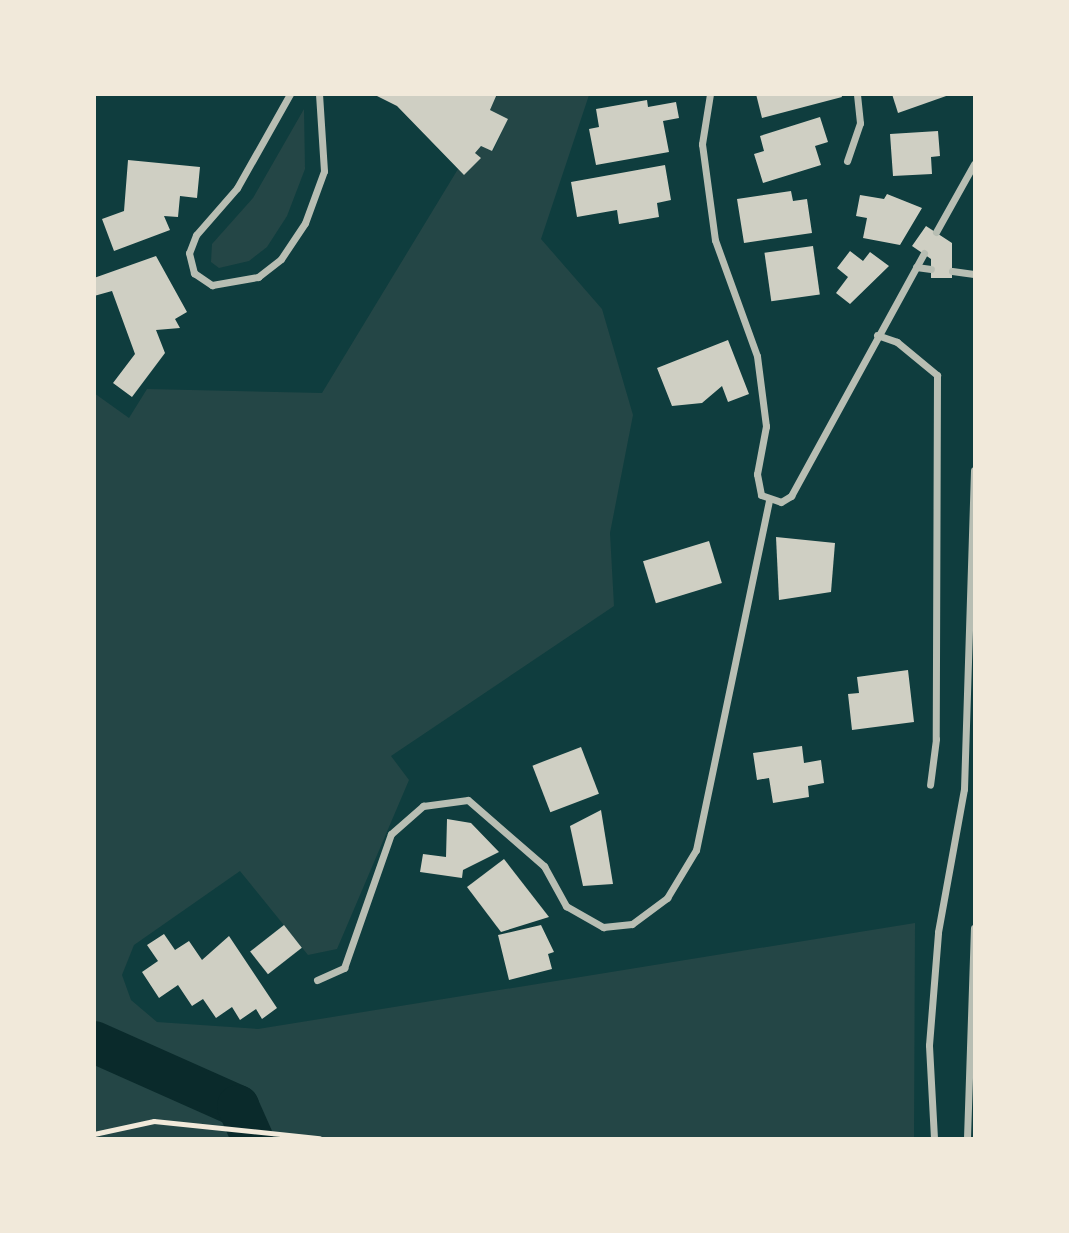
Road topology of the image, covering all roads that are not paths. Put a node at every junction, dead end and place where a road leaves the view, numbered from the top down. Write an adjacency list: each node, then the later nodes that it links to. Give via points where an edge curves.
1 (290, 94): 2 (street, via 237,188 196,235 189,253 194,273 212,285 258,277 281,259 305,223 324,171)
2 (319, 94)
3 (710, 94): 15 (street, via 702,144 715,240 757,356 766,426 757,484)
4 (857, 94): 5 (street, via 860,123)
5 (847, 161)
6 (975, 164): 7 (street)
7 (936, 232)
8 (924, 253): 9 (street)
9 (916, 267): 10 (street); 13 (street)
10 (931, 269)
11 (952, 271): 12 (street)
12 (975, 274)
13 (877, 335): 15 (street, via 791,496); 17 (street, via 897,342 937,375 936,738)
14 (975, 470): 16 (street)
15 (769, 500): 19 (street, via 696,850 667,898 632,924 603,927 566,906 544,866 468,800 423,806 391,834 344,968)
16 (974, 549): 20 (street, via 964,789 938,932 929,1045)
17 (930, 785)
18 (975, 928): 21 (street)
19 (317, 980)
20 (934, 1139)
21 (967, 1139)

